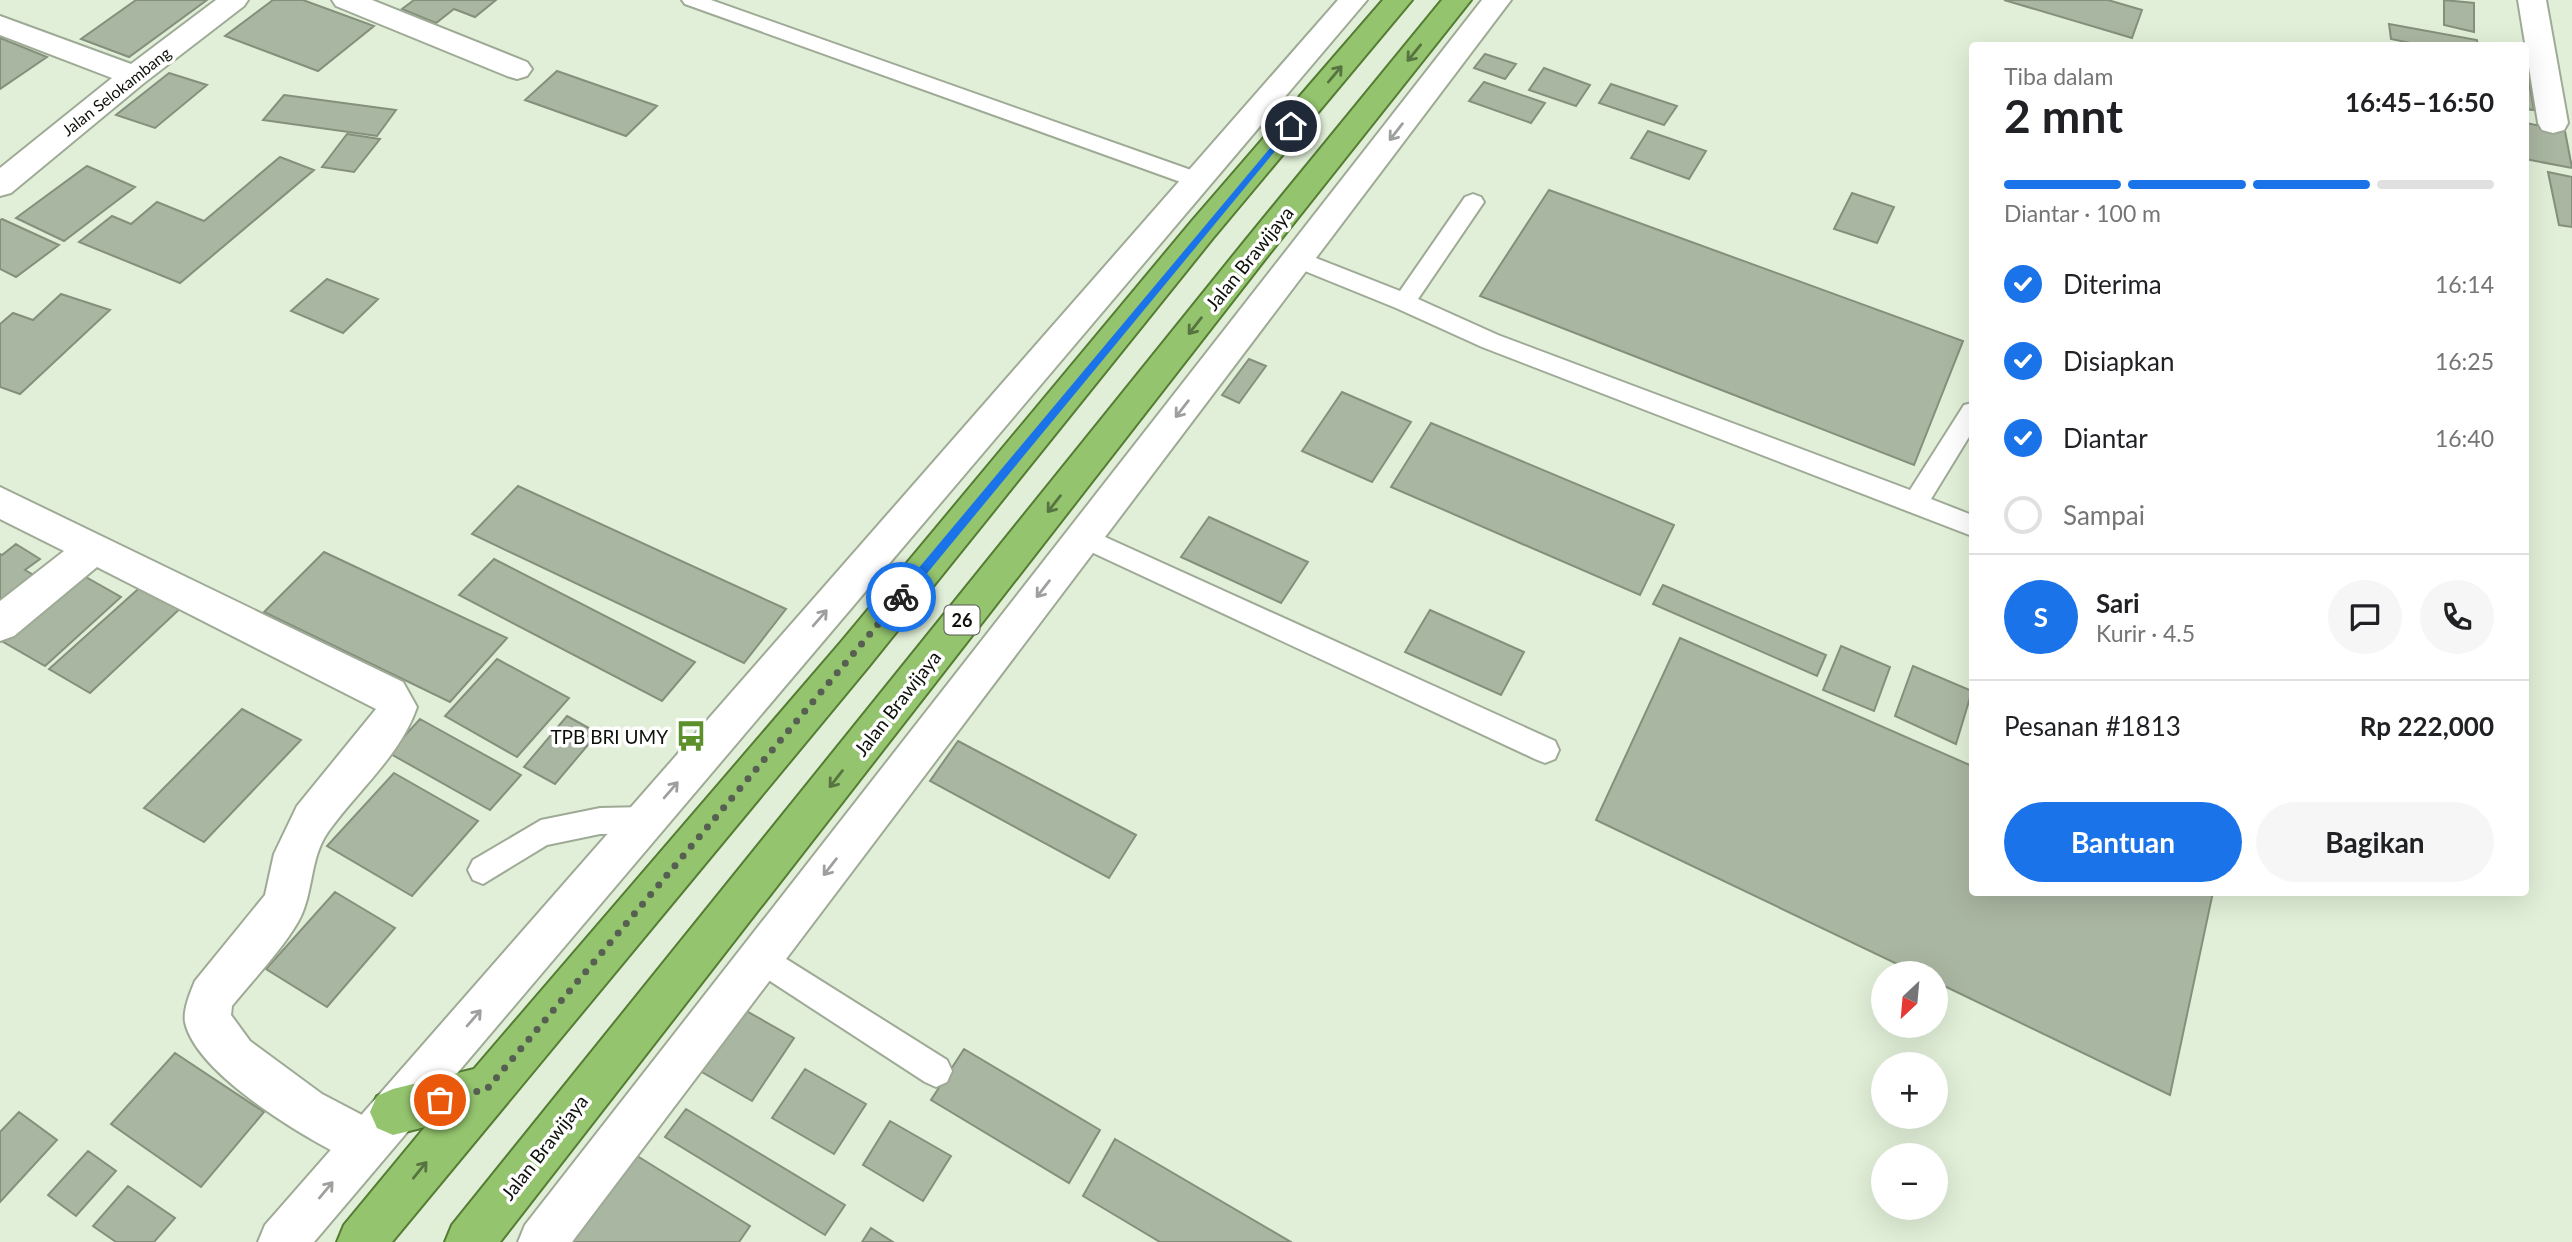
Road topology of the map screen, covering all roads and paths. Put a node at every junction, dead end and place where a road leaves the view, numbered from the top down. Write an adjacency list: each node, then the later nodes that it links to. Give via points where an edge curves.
1 (234, 0): 11 (street, Jalan Selokambang)
2 (346, 0): 10 (street)
3 (692, 0): 13 (lane)
4 (1353, 0): 13 (street)
5 (1398, 0): 16 (highway, one-way to 5)
6 (1457, 0): 17 (highway, Jalan Brawijaya / 26, one-way to 17)
7 (1497, 0): 18 (street, one-way to 18)
8 (2532, 0): 12 (street)
9 (0, 25): 11 (street)
10 (517, 69)
11 (134, 76): 14 (street, Jalan Selokambang)
12 (2553, 123)
13 (1197, 180): 28 (street, one-way to 13)
14 (0, 185)
15 (1473, 202): 19 (lane)
16 (1202, 230): 17 (highway); 32 (highway, via 855,654)
17 (1255, 250): 36 (highway, Jalan Brawijaya / 26, one-way to 36)
18 (1298, 259): 19 (lane); 24 (street, one-way to 24)
19 (1404, 302): 22 (lane, via 1490,341)
20 (1969, 417): 22 (lane)
21 (0, 502): 25 (street)
22 (1915, 503): 23 (lane)
23 (1969, 525)
24 (1083, 537): 27 (lane); 30 (street, one-way to 30)
25 (94, 548): 26 (street); 33 (street, via 389,694 397,707 391,724 312,820 295,854 282,908 211,997 207,1021 234,1057 306,1110)
26 (0, 624)
27 (1545, 750)
28 (645, 820): 29 (lane, via 600,821 541,833); 33 (street, one-way to 28)
29 (483, 870)
30 (761, 958): 31 (lane); 37 (street)
31 (936, 1071)
32 (487, 1089): 33 (highway); 35 (highway, one-way to 32)
33 (379, 1128): 34 (street, one-way to 33)
34 (282, 1242)
35 (361, 1242)
36 (469, 1242)
37 (542, 1242)

